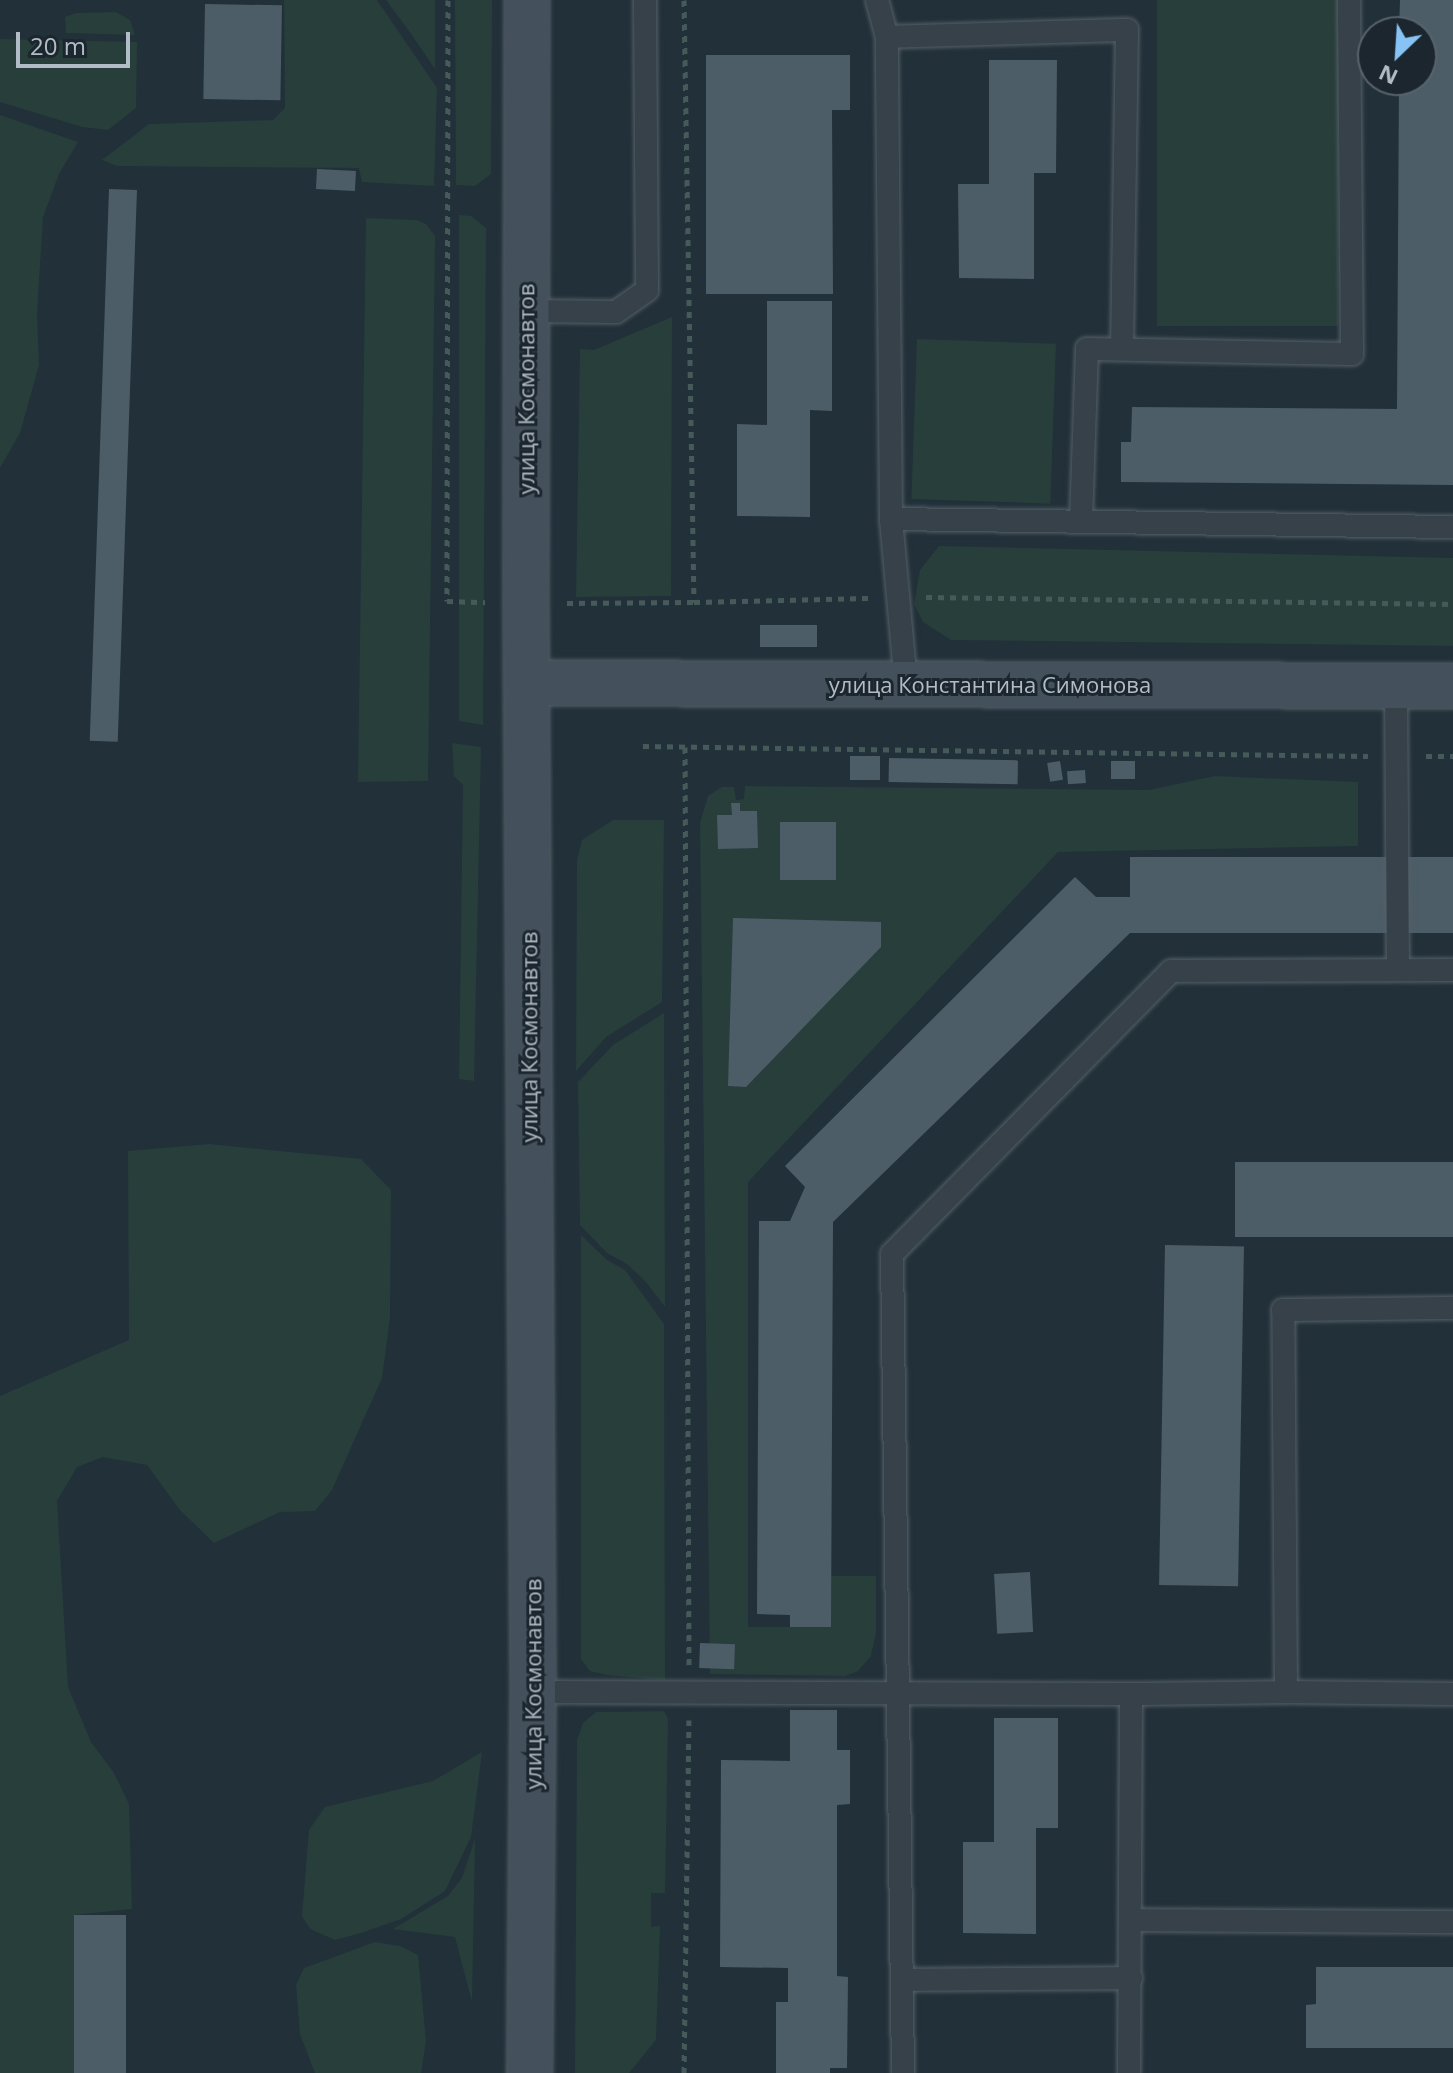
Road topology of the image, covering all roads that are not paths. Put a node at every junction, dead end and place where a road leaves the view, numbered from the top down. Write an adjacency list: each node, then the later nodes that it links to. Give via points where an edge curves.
1 (527, 0): 6 (main road, улица Космонавтов)
2 (645, 0): 6 (lane, via 647,290 616,312)
3 (877, 0): 5 (lane)
4 (1349, 0): 7 (lane, via 1352,354)
5 (887, 37): 7 (lane, via 1127,30); 8 (lane)
6 (526, 311): 11 (main road, улица Космонавтов)
7 (1122, 349): 9 (lane, via 1087,349)
8 (891, 519): 9 (lane); 12 (lane)
9 (1081, 521): 10 (lane)
10 (1453, 527)
11 (527, 683): 12 (main road, улица Константина Симонова); 18 (main road, улица Космонавтов)
12 (906, 684): 13 (main road, улица Константина Симонова)
13 (1396, 686): 14 (main road, улица Константина Симонова); 15 (lane)
14 (1453, 686)
15 (1398, 970): 16 (lane); 20 (lane, via 1171,971 892,1254)
16 (1453, 970)
17 (1453, 1308): 19 (lane, via 1283,1310)
18 (533, 1692): 20 (lane); 27 (main road, улица Космонавтов)
19 (1286, 1692): 21 (lane); 22 (lane)
20 (899, 1693): 21 (lane); 26 (lane)
21 (1131, 1694): 23 (lane)
22 (1453, 1694)
23 (1131, 1920): 24 (lane); 25 (lane)
24 (1453, 1922)
25 (1131, 1978): 26 (lane); 29 (lane)
26 (902, 1980): 28 (lane)
27 (530, 2073)
28 (903, 2073)
29 (1129, 2073)

